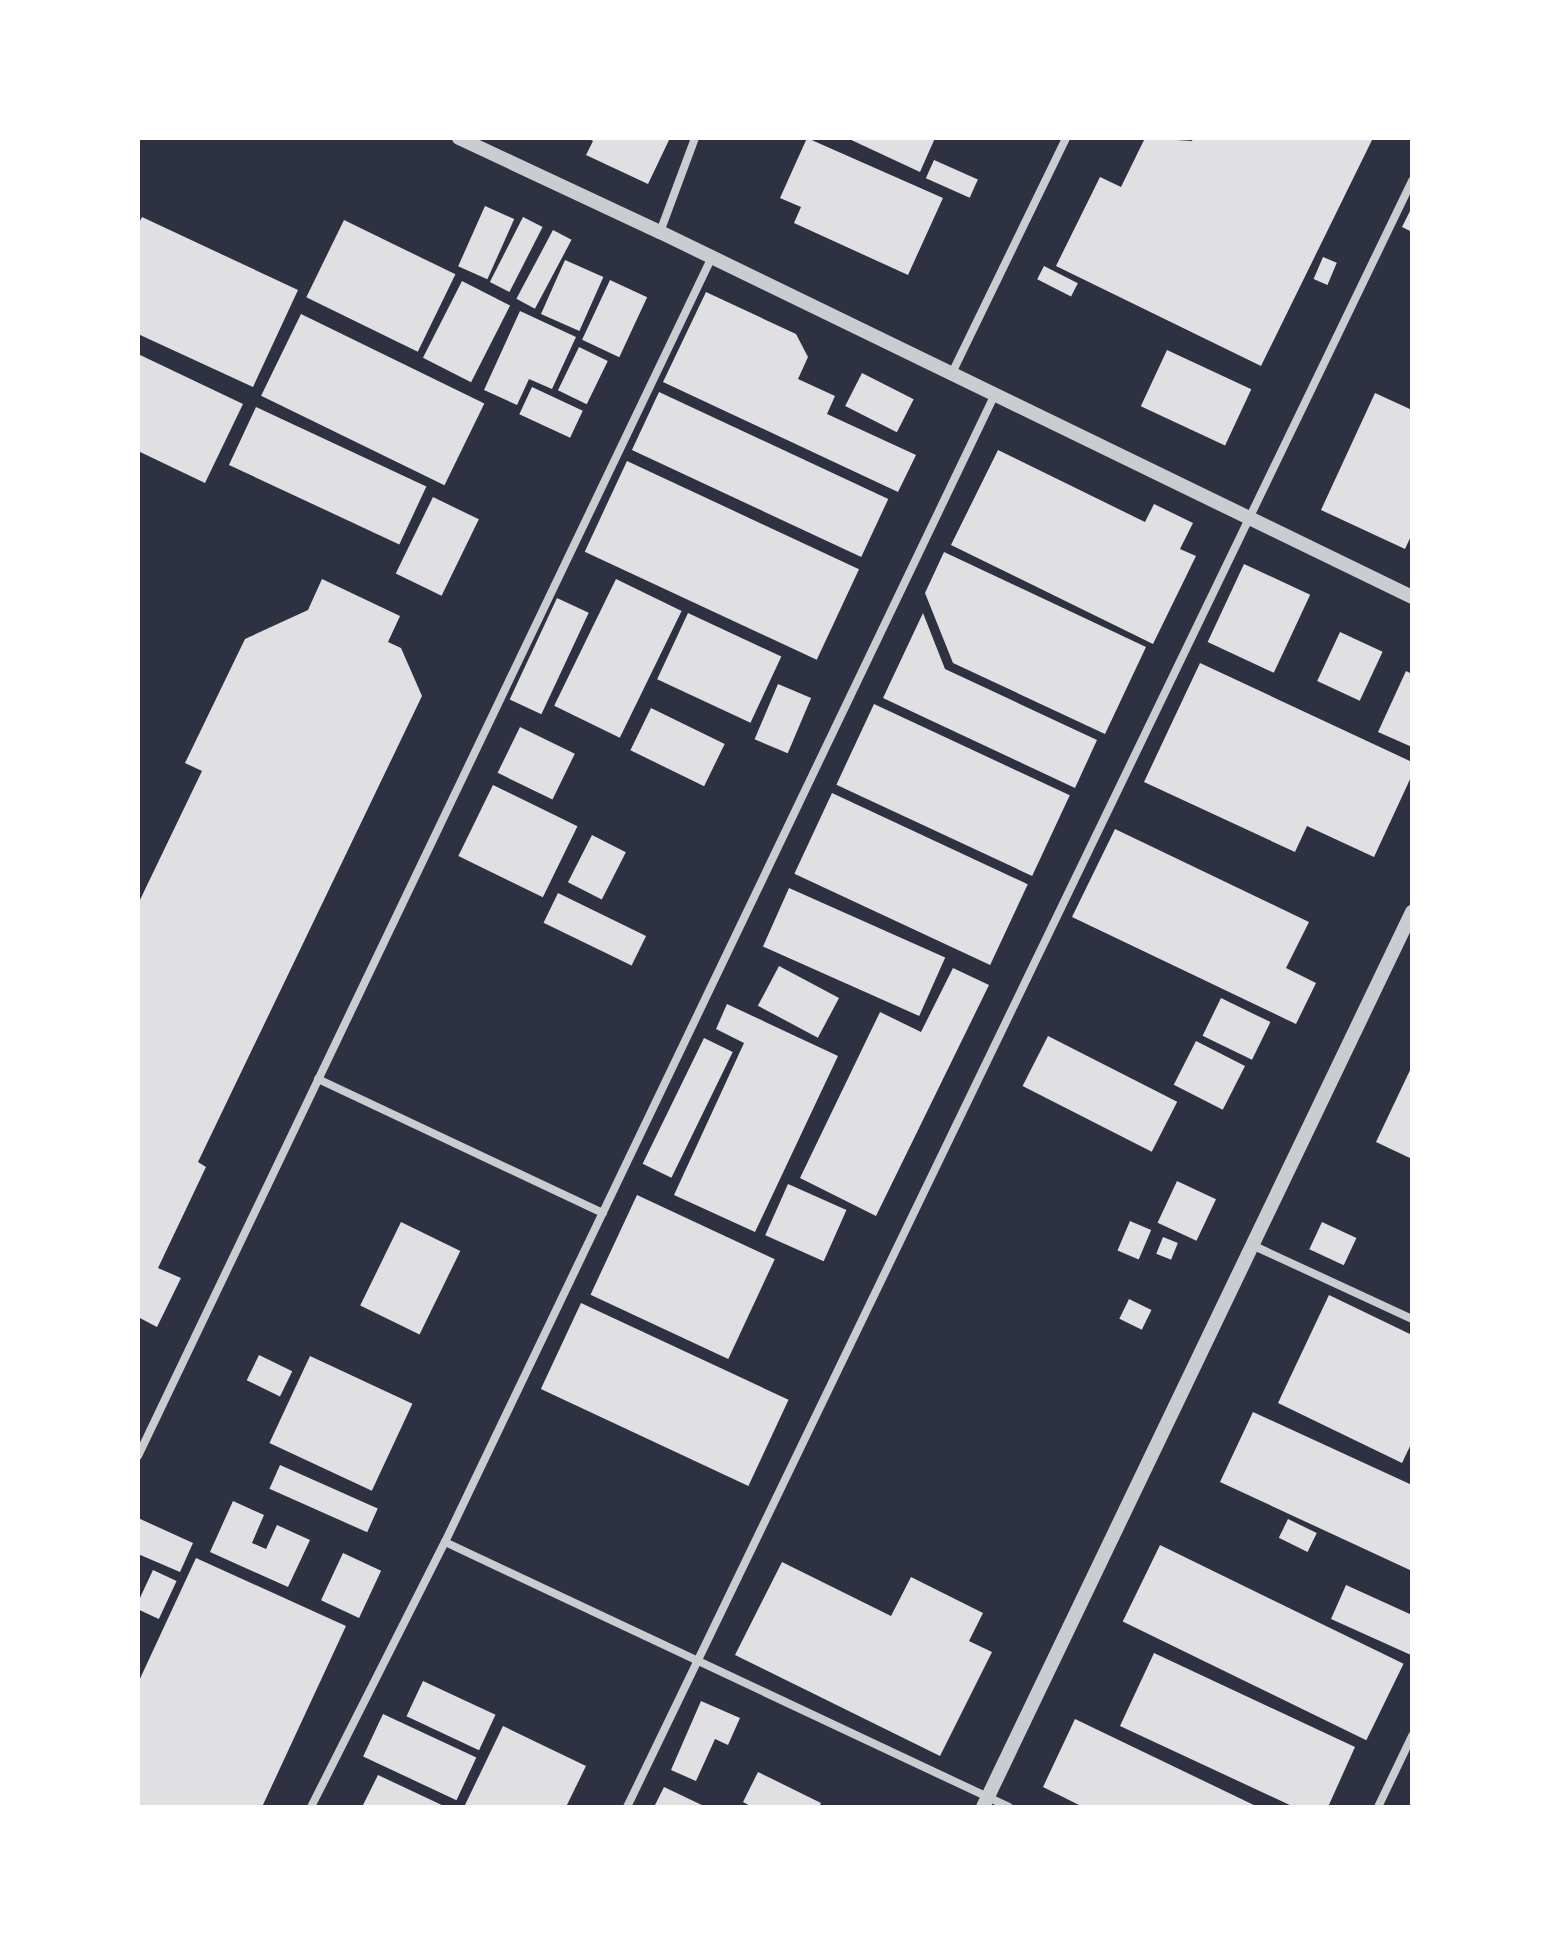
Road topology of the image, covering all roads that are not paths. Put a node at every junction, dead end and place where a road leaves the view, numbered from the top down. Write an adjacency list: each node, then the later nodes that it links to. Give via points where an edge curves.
1 (459, 138): 5 (street)
2 (695, 138): 5 (street)
3 (1066, 138): 7 (street)
4 (1412, 181): 9 (street)
5 (660, 232): 6 (street)
6 (711, 259): 7 (street); 12 (street)
7 (952, 373): 8 (street)
8 (995, 394): 9 (street); 13 (street)
9 (1251, 520): 10 (street); 18 (street)
10 (1412, 597)
11 (1412, 912): 14 (street)
12 (318, 1079): 13 (street); 16 (street)
13 (603, 1213): 17 (street)
14 (1252, 1245): 15 (street); 20 (street)
15 (1412, 1319)
16 (138, 1456)
17 (445, 1542): 18 (street); 21 (street)
18 (698, 1664): 20 (street); 22 (street)
19 (1412, 1736): 24 (street)
20 (985, 1802): 23 (street)
21 (311, 1807)
22 (627, 1807)
23 (1009, 1807)
24 (1378, 1807)

